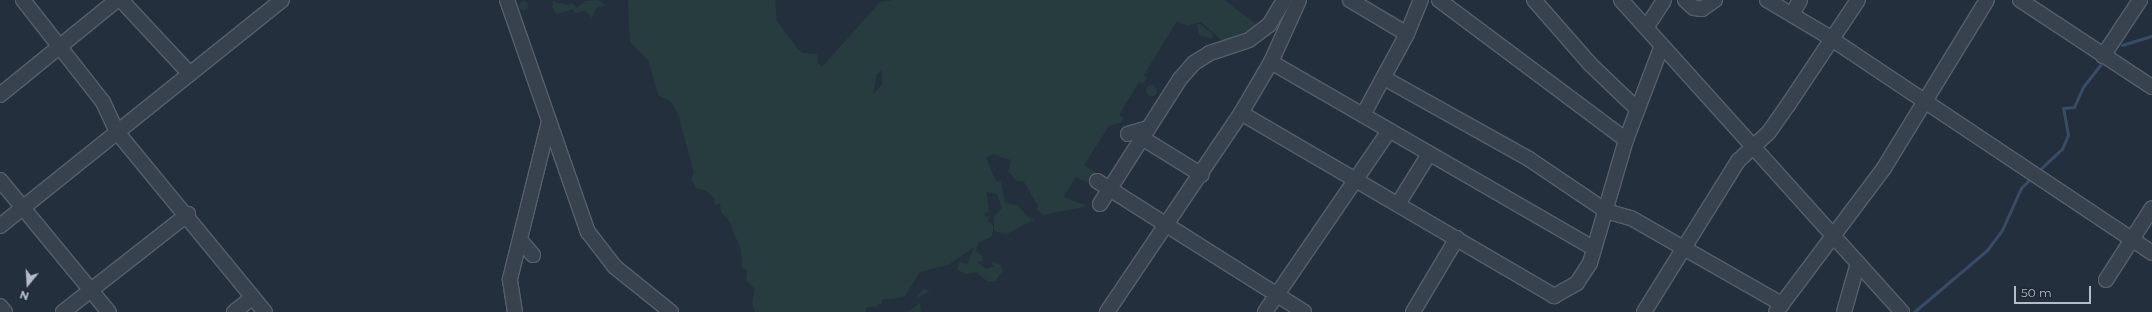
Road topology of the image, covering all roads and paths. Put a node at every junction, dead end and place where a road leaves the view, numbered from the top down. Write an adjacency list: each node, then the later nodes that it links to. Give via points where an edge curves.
1 (23, 0): 26 (street)
2 (117, 0): 26 (street)
3 (121, 0): 30 (street)
4 (282, 0): 30 (street)
5 (507, 0): 38 (street)
6 (1284, 0): 41 (street, via 1269,25 1249,40 1210,53 1194,63)
7 (1299, 0): 29 (street)
8 (1421, 0): 24 (street)
9 (1439, 0): 43 (street)
10 (1621, 0): 23 (street)
11 (1664, 0): 23 (street)
12 (1685, 0): 13 (street, via 1694,8 1702,9)
13 (1715, 0)
14 (1767, 0): 22 (street)
15 (1800, 0): 22 (street)
16 (1858, 0): 25 (street)
17 (1987, 0): 34 (street)
18 (2020, 0): 28 (street)
19 (2140, 0): 28 (street)
20 (1354, 1): 24 (street)
21 (1538, 2): 35 (street, via 1590,64)
22 (1792, 14): 25 (street)
23 (1646, 28): 27 (street)
24 (1407, 34): 31 (street)
25 (1832, 40): 34 (street); 44 (street, via 1768,132)
26 (62, 46): 33 (street); 40 (street, via 103,102)
27 (1661, 48): 35 (street); 44 (street)
28 (2104, 56): 32 (street)
29 (1271, 62): 36 (street); 37 (street)
30 (190, 74): 40 (street)
31 (1384, 78): 37 (street); 55 (street, via 1529,159)
32 (2152, 87)
33 (0, 95)
34 (1926, 102): 59 (street); 62 (street)
35 (1636, 108): 43 (street)
36 (1241, 113): 46 (street); 48 (street)
37 (1363, 115): 39 (street)
38 (548, 125): 61 (street); 80 (street, via 574,201 597,248)
39 (1389, 131): 45 (street); 48 (street)
40 (117, 132): 53 (street); 56 (street)
41 (1145, 133): 42 (street); 46 (street); 50 (street)
42 (1128, 134)
43 (1626, 140): 55 (street)
44 (1751, 146): 59 (street); 63 (street)
45 (1429, 154): 52 (street); 64 (street)
46 (1202, 175): 58 (street)
47 (0, 180): 53 (street)
48 (1357, 180): 52 (street); 70 (street)
49 (1097, 181): 50 (street)
50 (1110, 189): 51 (street); 58 (street)
51 (1100, 204)
52 (1398, 204): 60 (street)
53 (24, 207): 57 (street); 69 (street)
54 (2152, 208): 62 (street)
55 (1606, 211): 63 (street, via 1631,218); 64 (street)
56 (188, 214): 69 (street); 71 (street)
57 (0, 226)
58 (1168, 226): 70 (street); 81 (street, via 1116,294)
59 (1835, 236): 67 (street); 73 (street)
60 (1457, 238): 64 (street, via 1554,296 1577,283 1590,263); 84 (street)
61 (520, 240): 66 (street); 79 (street, via 510,279)
62 (2133, 240): 65 (street); 68 (street)
63 (1683, 246): 73 (street); 85 (street)
64 (1592, 248)
65 (2152, 254)
66 (533, 255)
67 (1858, 263): 86 (street); 87 (street)
68 (2106, 280)
69 (91, 289): 75 (street); 76 (street)
70 (1277, 295): 82 (street); 83 (street)
71 (253, 297): 77 (street); 78 (street)
72 (0, 306): 74 (street)
73 (1779, 308)
74 (4, 312)
75 (63, 312)
76 (109, 312)
77 (234, 312)
78 (265, 312)
79 (515, 312)
80 (671, 312)
81 (1107, 312)
82 (1265, 312)
83 (1304, 312)
84 (1412, 312)
85 (1644, 312)
86 (1844, 312)
87 (1902, 312)

